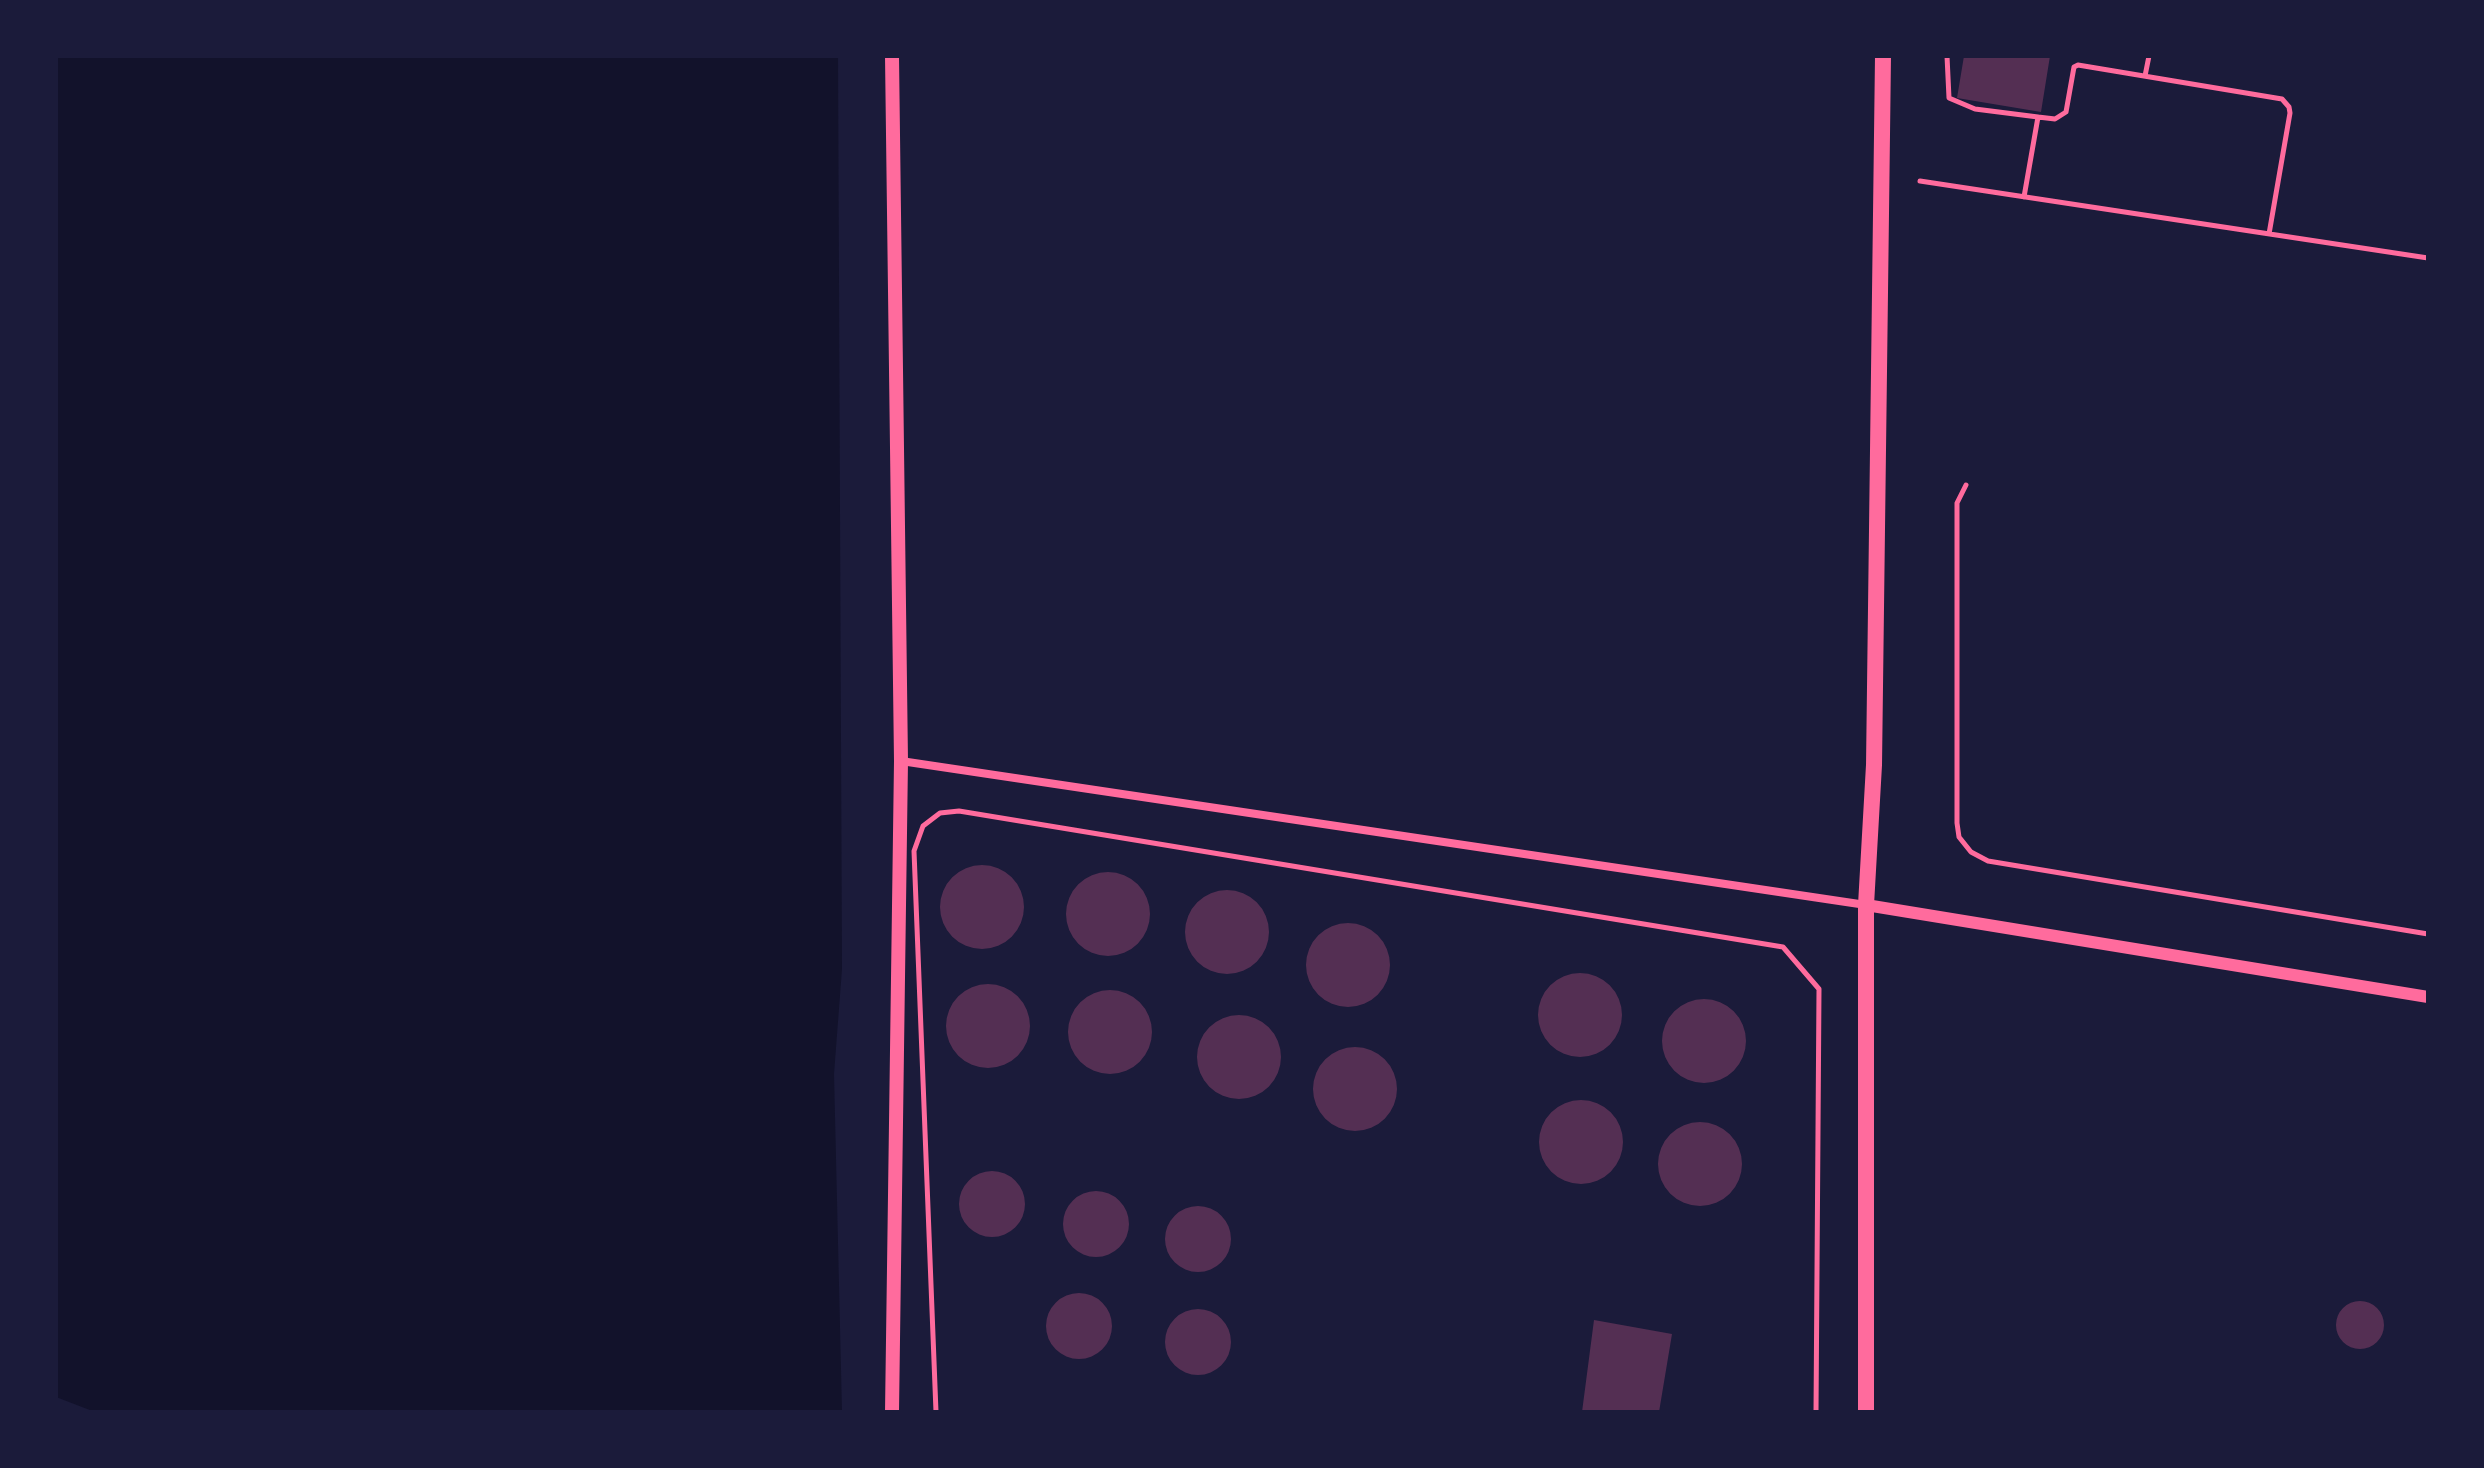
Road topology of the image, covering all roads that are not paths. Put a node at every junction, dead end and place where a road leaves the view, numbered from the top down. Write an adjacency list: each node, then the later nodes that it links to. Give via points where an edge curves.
1 (892, 56): 12 (main road)
2 (1883, 56): 13 (main road, via 1874,765)
3 (1947, 56): 6 (lane, via 1949,98 1975,109)
4 (2149, 56): 5 (lane)
5 (2145, 76): 6 (lane, via 2078,65 2066,112 2055,119); 9 (lane, via 2287,102 2290,113)
6 (2038, 117): 8 (lane)
7 (1920, 181): 8 (lane)
8 (2024, 197): 9 (lane)
9 (2269, 234): 10 (lane)
10 (2428, 258)
11 (1966, 485): 14 (lane, via 1957,503 1957,823 1959,837 1971,852 1988,861)
12 (901, 761): 13 (street); 16 (main road)
13 (1866, 905): 15 (street); 19 (main road)
14 (2428, 934)
15 (2428, 997)
16 (892, 1412)
17 (936, 1412): 18 (lane, via 914,851 923,826 940,813 959,811 1783,947 1819,989)
18 (1816, 1412)
19 (1866, 1412)

